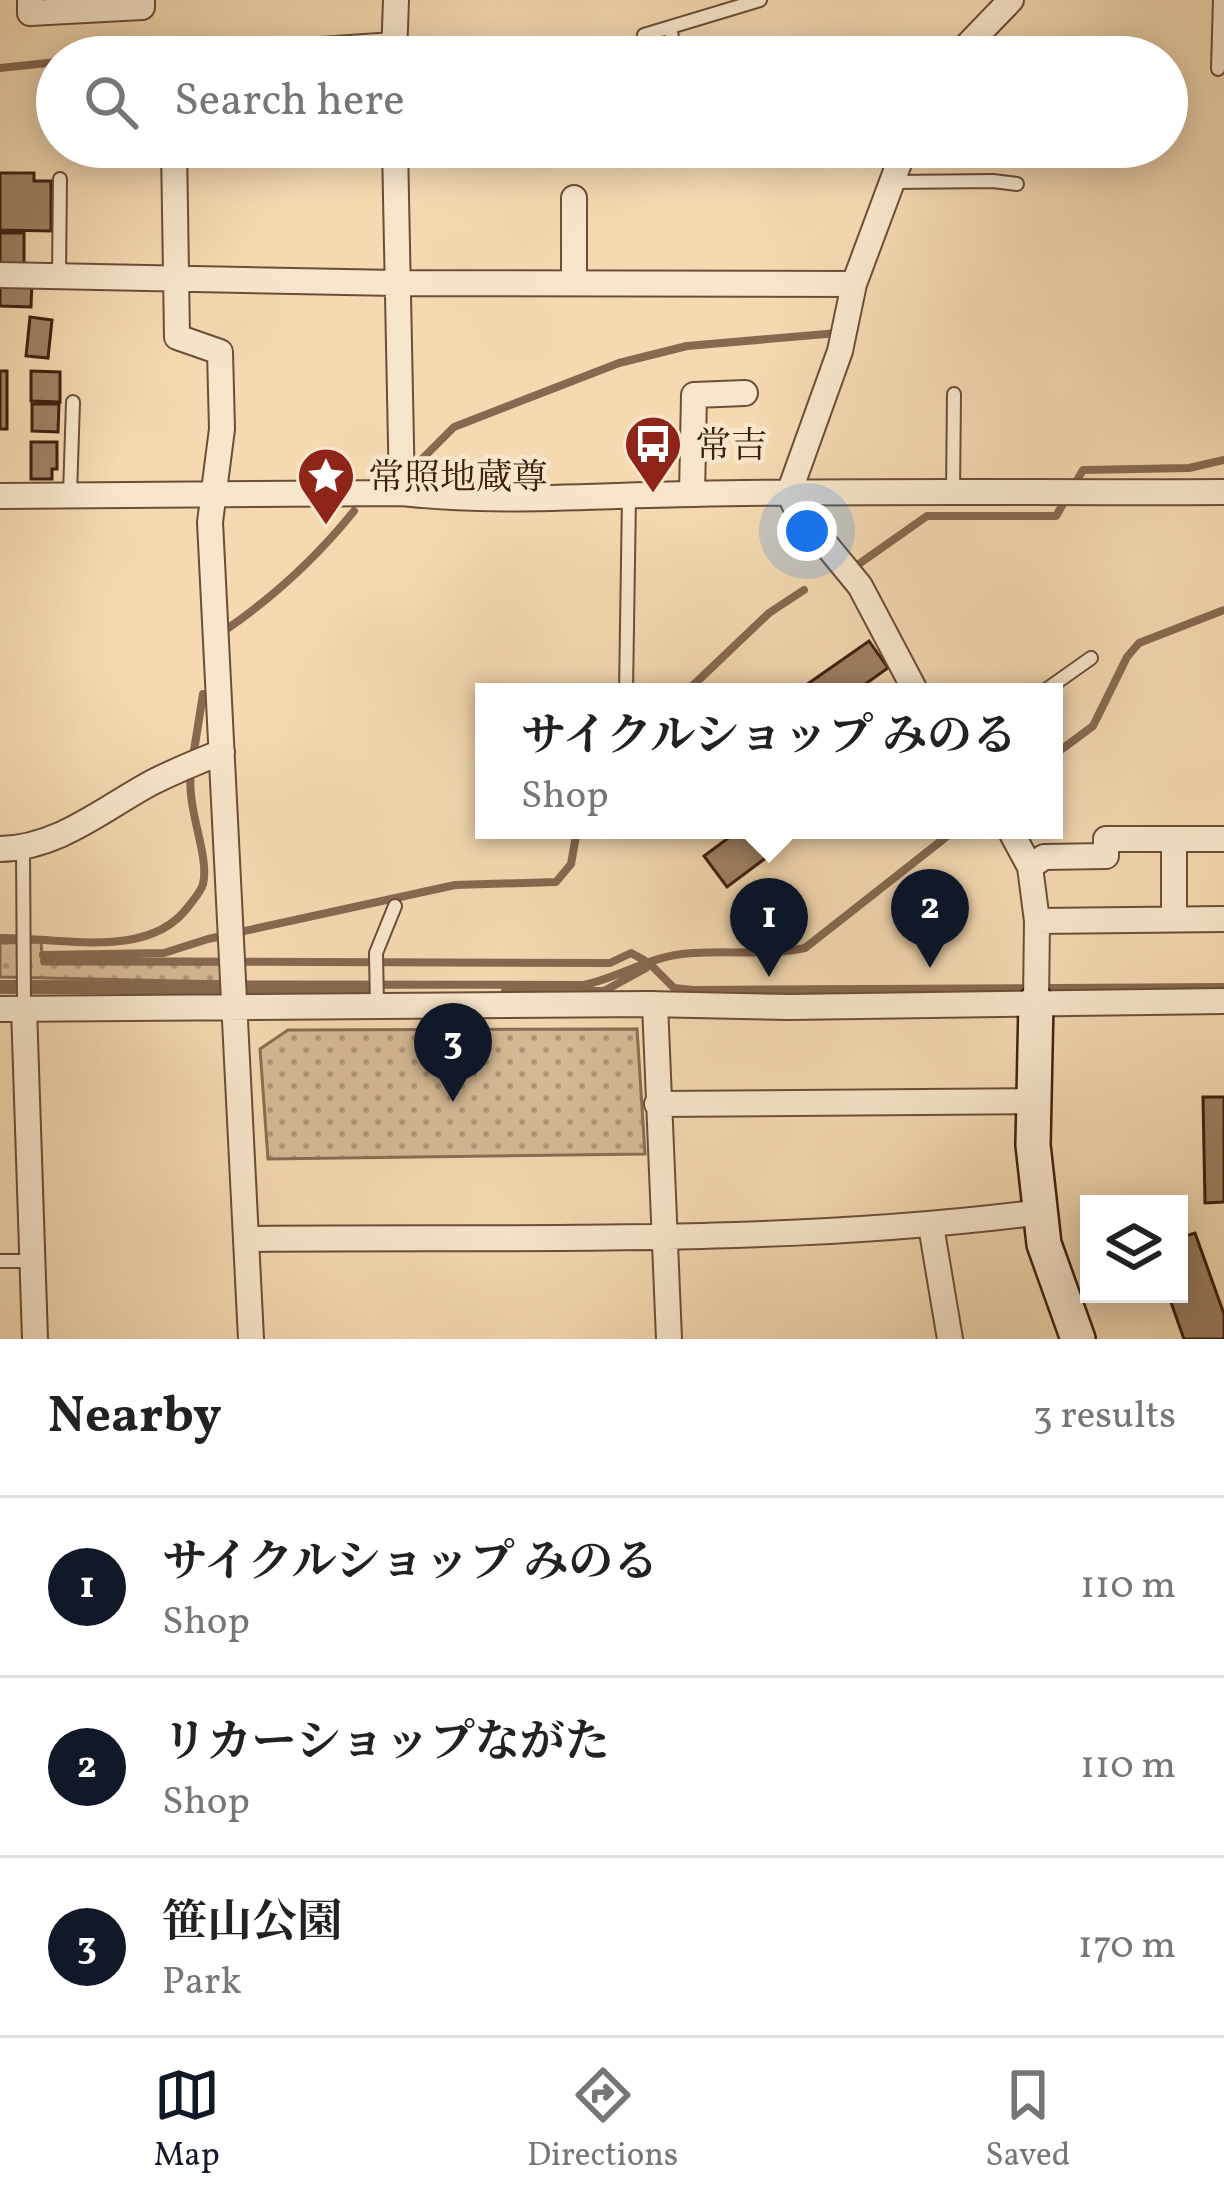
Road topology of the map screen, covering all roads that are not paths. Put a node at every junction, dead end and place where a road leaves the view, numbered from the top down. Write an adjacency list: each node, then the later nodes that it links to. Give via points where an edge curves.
1 (30, 0): 2 (street, via 30,14 142,8)
2 (142, 0)
3 (396, 0): 9 (street)
4 (760, 0): 7 (lane)
5 (1011, 0): 11 (street)
6 (1220, 0): 12 (lane)
7 (670, 29): 8 (lane); 10 (lane)
8 (644, 35)
9 (395, 36)
10 (672, 36)
11 (976, 36)
12 (1218, 69)
13 (174, 168): 22 (street)
14 (395, 168): 24 (street)
15 (897, 168): 17 (street)
16 (60, 179): 21 (lane)
17 (892, 182): 18 (lane); 25 (street)
18 (1017, 184)
19 (574, 198): 23 (street)
20 (0, 275): 21 (street)
21 (58, 276): 22 (street)
22 (174, 280): 24 (street); 34 (street, via 177,337 220,352)
23 (574, 282): 24 (street); 25 (street)
24 (396, 283): 30 (street)
25 (854, 284): 31 (street, via 840,350)
26 (745, 393): 33 (street, via 694,395)
27 (954, 394): 32 (lane)
28 (73, 403): 36 (lane)
29 (1224, 492): 32 (street)
30 (402, 493): 34 (street); 37 (street)
31 (789, 493): 32 (street); 33 (street); 40 (street, via 860,586)
32 (953, 493)
33 (692, 494): 37 (street)
34 (214, 495): 36 (street); 42 (street)
35 (0, 496): 36 (street)
36 (70, 496)
37 (629, 496): 39 (lane)
38 (1090, 658): 41 (lane)
39 (626, 683)
40 (911, 683)
41 (1055, 683)
42 (200, 761): 46 (street, via 87,824); 52 (street)
43 (1015, 839): 47 (street)
44 (1174, 839): 45 (street); 47 (street, via 1106,838 1106,856 1044,857); 49 (street)
45 (1224, 839)
46 (11, 849): 56 (lane, via 23,928)
47 (1030, 867): 51 (street)
48 (395, 906): 53 (lane)
49 (1174, 920): 50 (street); 51 (street)
50 (1224, 920)
51 (1037, 921): 55 (street)
52 (235, 967): 53 (street); 56 (street); 63 (street)
53 (377, 981): 57 (street)
54 (1224, 1000): 55 (street)
55 (1036, 1002): 57 (street); 58 (street)
56 (16, 1004): 65 (street)
57 (655, 1004): 59 (street)
58 (1034, 1101): 59 (street); 60 (street)
59 (657, 1105): 62 (street)
60 (1041, 1211): 61 (street); 70 (street, via 1044,1244)
61 (931, 1226): 62 (street); 66 (street)
62 (667, 1234): 63 (street); 69 (street)
63 (248, 1239): 68 (street)
64 (0, 1261): 65 (lane)
65 (31, 1261): 67 (street)
66 (948, 1338)
67 (35, 1339)
68 (250, 1339)
69 (670, 1339)
70 (1078, 1339)

